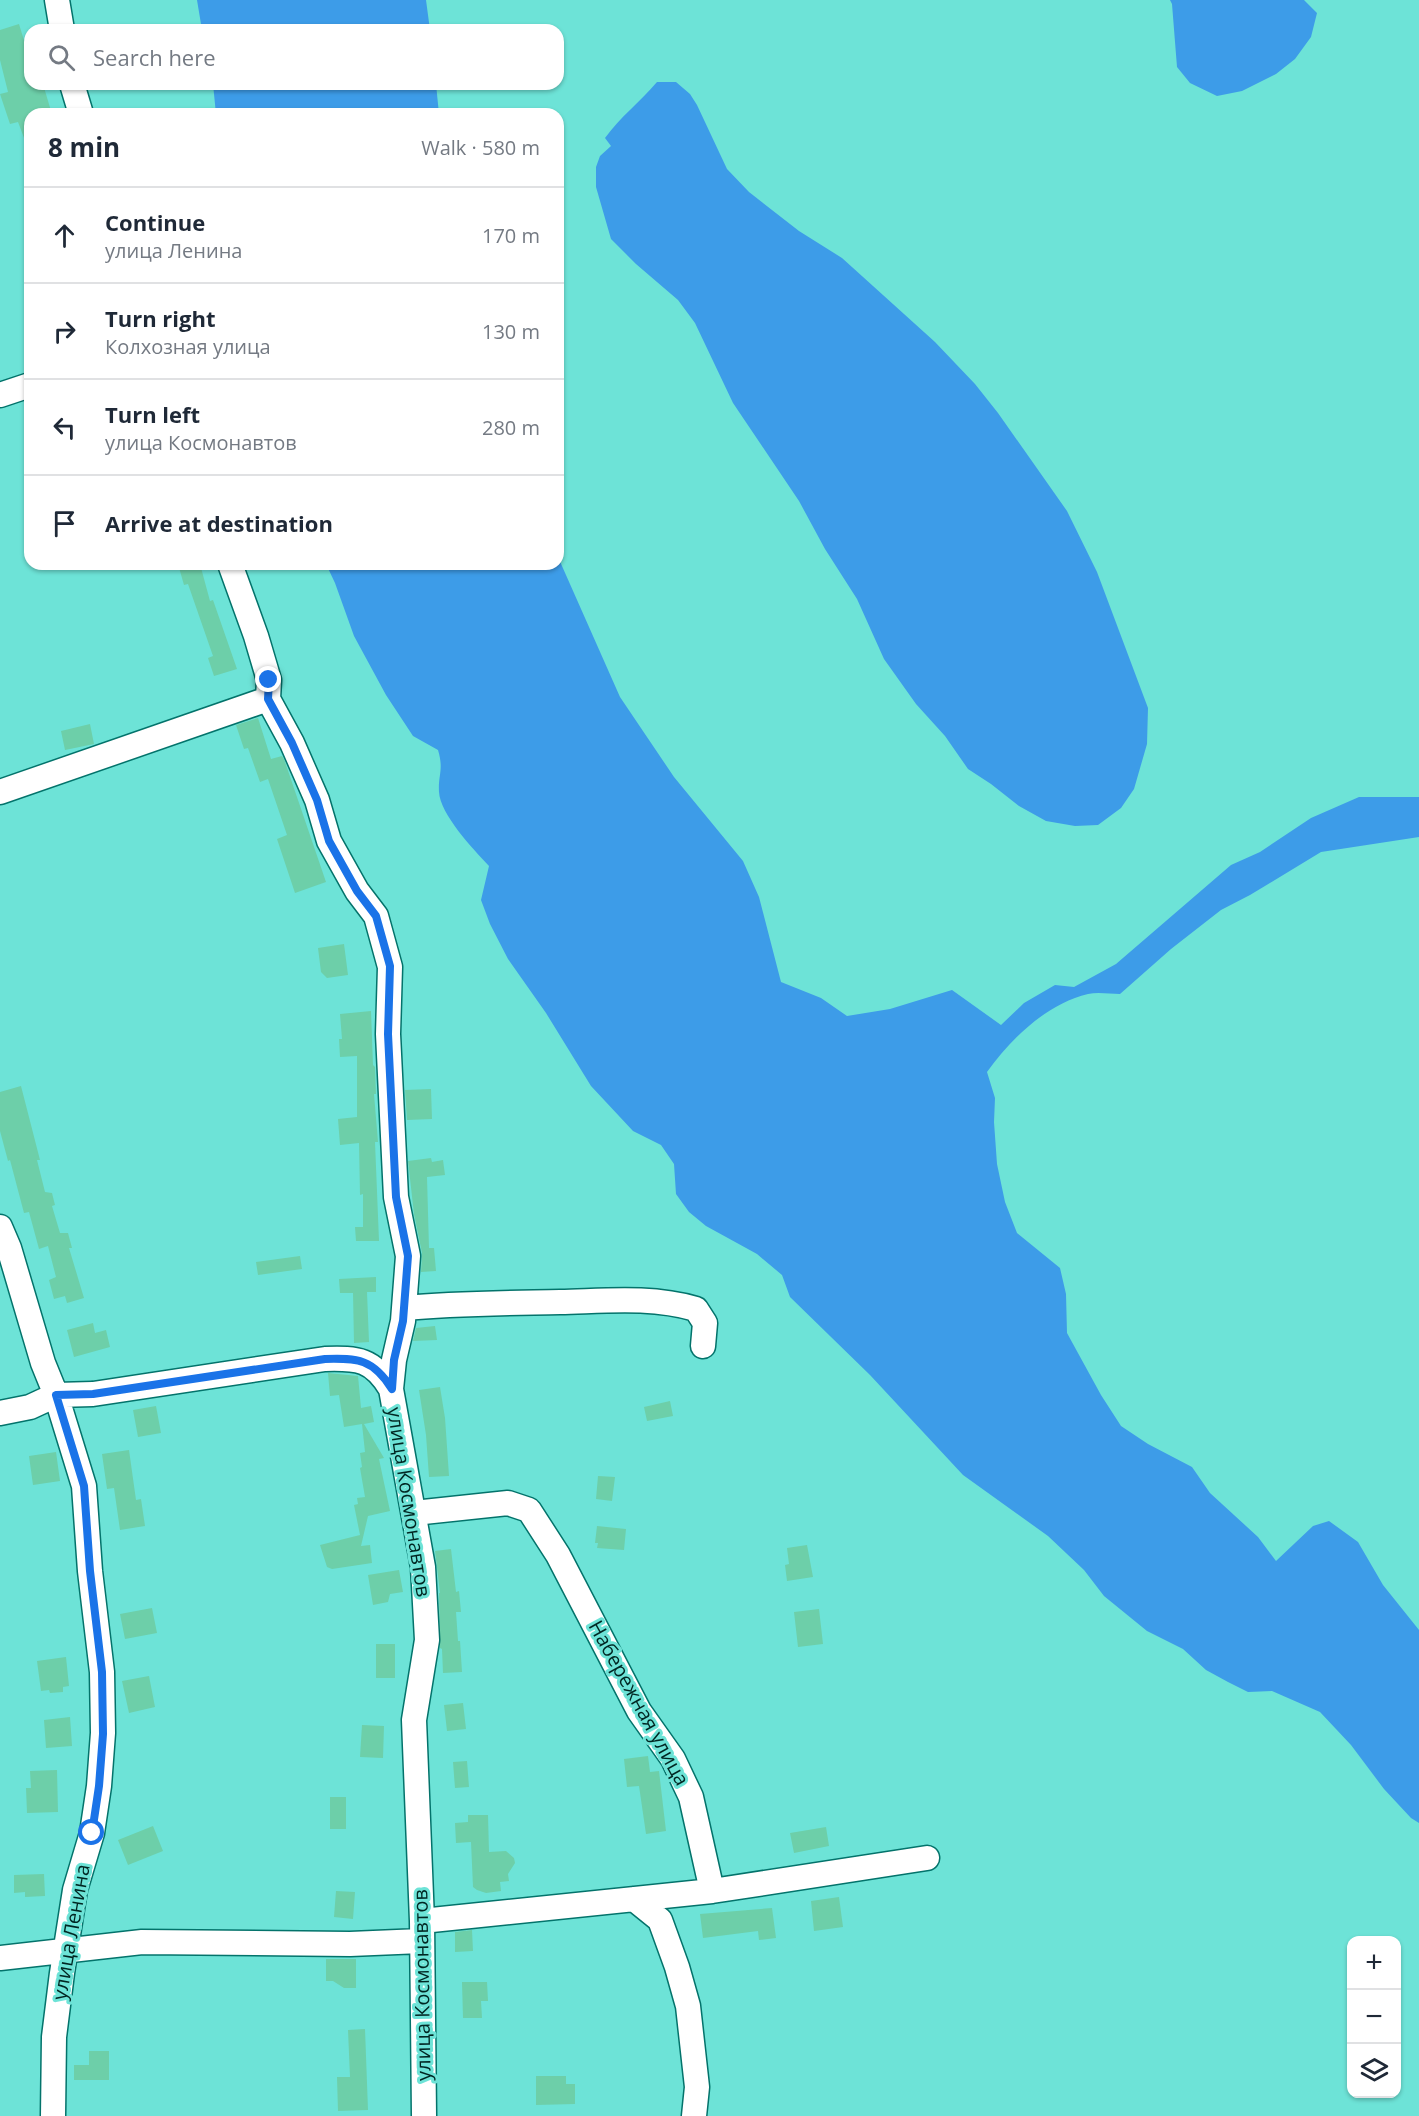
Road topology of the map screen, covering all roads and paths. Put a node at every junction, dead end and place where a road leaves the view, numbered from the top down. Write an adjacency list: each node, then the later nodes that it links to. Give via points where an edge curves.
1 (57, 0): 2 (street)
2 (61, 24)
3 (74, 90): 4 (street)
4 (79, 108)
5 (24, 387): 6 (street)
6 (0, 394)
7 (232, 570): 8 (street, улица Космонавтов, via 269,680)
8 (268, 699): 9 (street); 11 (street, улица Космонавтов, via 317,800 329,841 376,916 390,966 388,1034 396,1197 408,1256)
9 (0, 792)
10 (0, 1227): 14 (street, улица Ленина)
11 (404, 1308): 12 (street, via 453,1303 674,1302 696,1308 705,1323); 13 (street, улица Космонавтов)
12 (703, 1347)
13 (392, 1389): 14 (street, via 382,1374 366,1362 350,1358 93,1394); 16 (street, улица Космонавтов)
14 (56, 1395): 15 (street, via 30,1407); 21 (street, улица Ленина, via 84,1486 102,1672 99,1786)
15 (0, 1413)
16 (414, 1513): 18 (street, Набережная улица, via 508,1503 529,1510 558,1555 639,1711 673,1759 691,1797); 20 (street, улица Космонавтов, via 423,1567 427,1640 414,1720)
17 (927, 1858): 18 (street)
18 (712, 1891): 19 (street)
19 (634, 1899): 20 (street); 25 (street, via 660,1920 688,2006 697,2087)
20 (421, 1931): 21 (street, via 350,1944 142,1941); 24 (street, улица Космонавтов)
21 (66, 1949): 22 (street); 23 (street, улица Ленина, via 54,2037)
22 (0, 1958)
23 (52, 2116)
24 (424, 2116)
25 (694, 2116)

